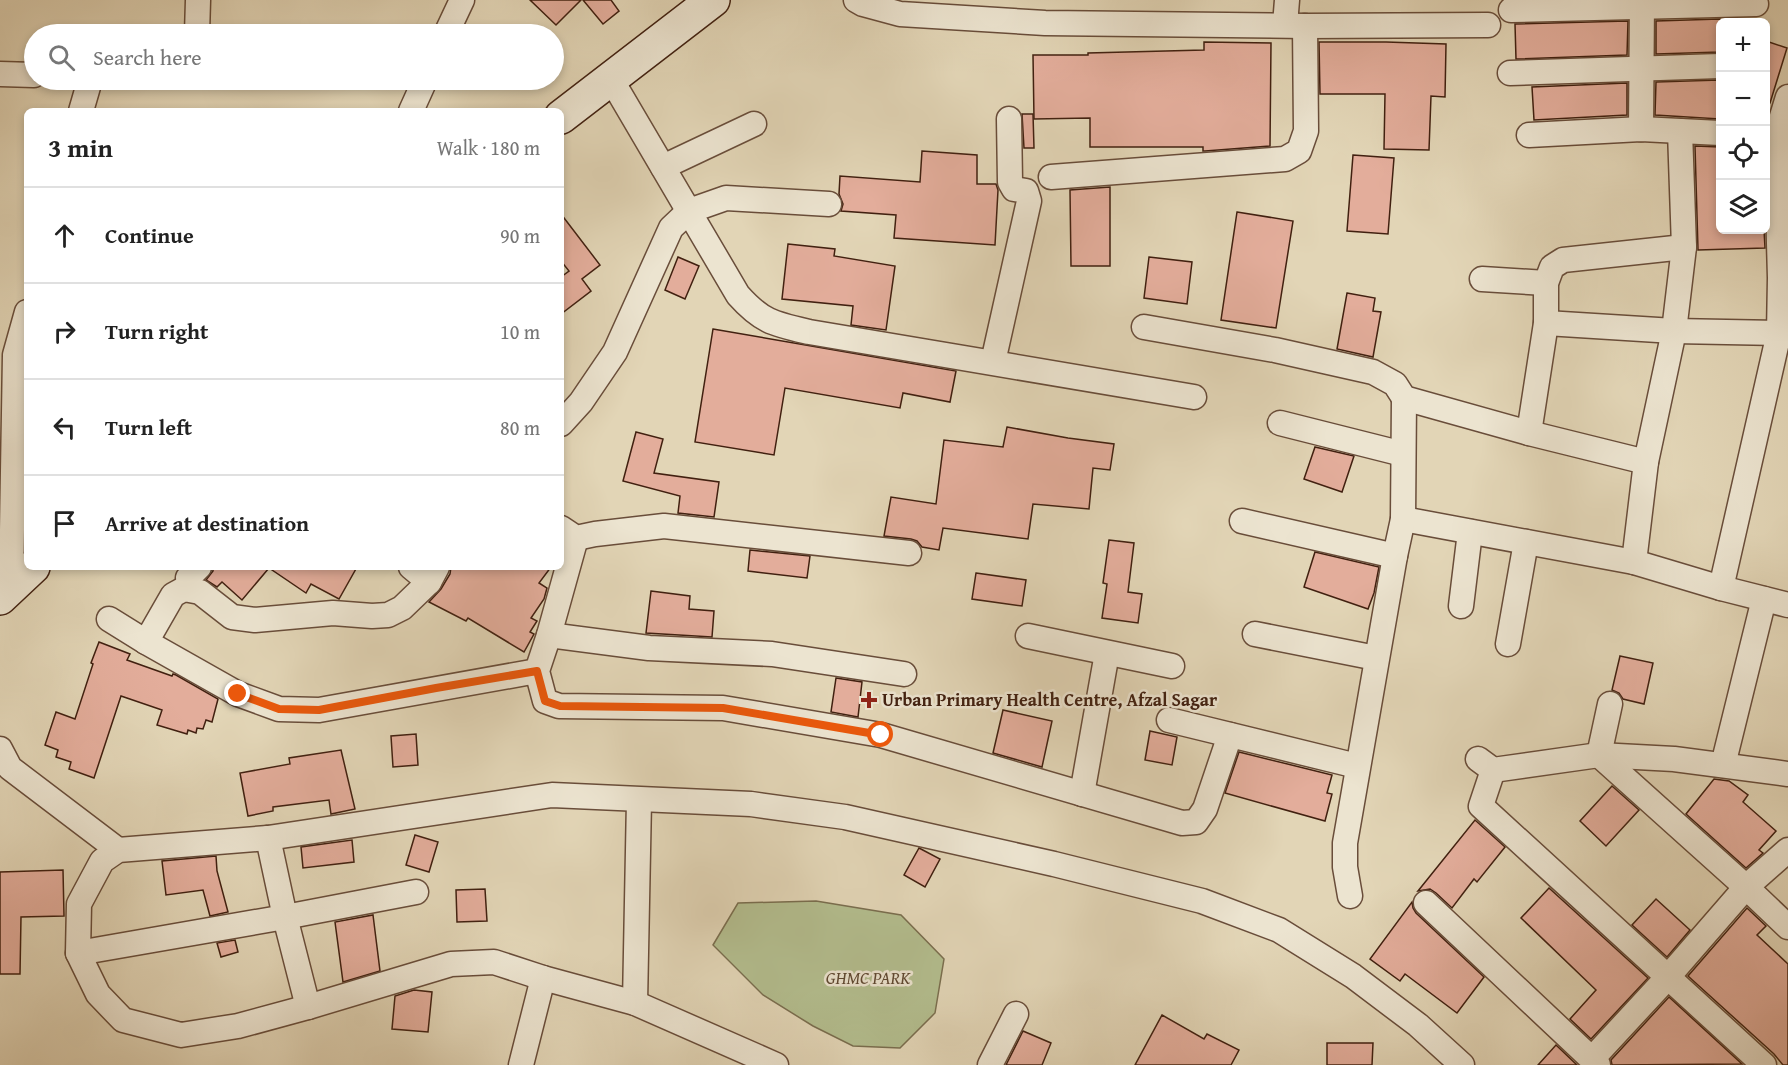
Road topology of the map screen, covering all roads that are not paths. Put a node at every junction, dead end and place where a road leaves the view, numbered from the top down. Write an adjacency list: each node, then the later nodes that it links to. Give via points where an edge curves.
1 (198, 0): 9 (street)
2 (462, 0): 10 (street)
3 (713, 0): 18 (main road)
4 (856, 0): 12 (street, via 900,14 1045,23)
5 (1287, 0): 12 (street)
6 (1642, 3): 7 (street); 8 (street); 14 (street)
7 (1756, 4)
8 (1511, 10)
9 (197, 24)
10 (451, 24)
11 (1488, 25): 12 (street)
12 (1295, 26): 34 (street, via 1306,131 1299,151 1284,159)
13 (1716, 66): 14 (street)
14 (1642, 68): 15 (street); 27 (street)
15 (1510, 73)
16 (0, 74): 17 (street)
17 (24, 75)
18 (611, 79): 24 (main road); 33 (street)
19 (87, 90): 22 (street)
20 (420, 90): 23 (street)
21 (1788, 97): 31 (street)
22 (82, 108)
23 (412, 108)
24 (564, 115)
25 (1009, 120): 47 (street, via 1010,182 1014,189 1026,191 1029,201)
26 (754, 124): 33 (street)
27 (1641, 129): 28 (street); 30 (street)
28 (1680, 131): 29 (street); 37 (street)
29 (1716, 133)
30 (1529, 135)
31 (1771, 135): 32 (street)
32 (1783, 164): 39 (street)
33 (663, 167): 36 (street)
34 (1051, 177)
35 (829, 204): 36 (street, via 726,198)
36 (689, 211): 47 (street, via 738,295 751,310 771,323); 50 (street, via 671,228 615,352)
37 (1684, 247): 40 (street, via 1563,260 1552,267); 44 (street)
38 (1482, 279): 40 (street)
39 (1784, 279): 45 (street)
40 (1545, 283): 42 (street)
41 (24, 319): 46 (street)
42 (1546, 322): 44 (street); 52 (street)
43 (1144, 327): 49 (street, via 1372,372 1395,384)
44 (1674, 331): 45 (street); 54 (street)
45 (1782, 338): 67 (street)
46 (8, 356): 66 (street)
47 (993, 362): 48 (street)
48 (1194, 397)
49 (1404, 398): 52 (street); 53 (street)
50 (564, 421)
51 (1280, 423): 53 (street)
52 (1529, 433): 54 (street)
53 (1403, 454): 55 (street)
54 (1646, 462): 63 (street)
55 (1403, 519): 57 (street); 61 (street)
56 (1242, 521): 61 (street)
57 (1470, 532): 59 (street); 70 (street)
58 (569, 533): 60 (street, via 664,526); 62 (street)
59 (1526, 542): 63 (street); 76 (street)
60 (909, 553)
61 (1395, 555): 78 (street)
62 (564, 558)
63 (1634, 562): 67 (street)
64 (562, 570): 73 (street)
65 (426, 572): 75 (street, via 402,608 388,615 333,613 255,620 232,618 200,592 184,589 173,595)
66 (15, 584)
67 (1721, 588): 68 (street)
68 (1764, 599): 69 (street); 87 (street)
69 (1788, 604)
70 (1461, 606)
71 (109, 619): 75 (street)
72 (1255, 634): 78 (street)
73 (549, 635): 80 (street); 81 (street, via 649,648 772,654)
74 (1028, 636): 77 (street)
75 (146, 642): 80 (street, via 238,694 279,709 319,710)
76 (1508, 644)
77 (1107, 652): 79 (street); 90 (street)
78 (1376, 658): 88 (street)
79 (1172, 666)
80 (537, 671): 90 (street, via 545,701 560,706 723,708 881,735)
81 (904, 674)
82 (1610, 704): 86 (street)
83 (1169, 720): 84 (street)
84 (1230, 735): 88 (street); 90 (street, via 1205,809 1196,822 1182,824)
85 (0, 749): 93 (street, via 10,768 68,806)
86 (1599, 755): 87 (street); 95 (street); 103 (street, via 1486,764 1481,806)
87 (1723, 765): 89 (street)
88 (1357, 766): 97 (street, via 1345,843 1344,867)
89 (1788, 774)
90 (1082, 794)
91 (639, 800): 92 (street, via 552,795); 104 (street); 111 (street, via 751,804 845,817 1202,901 1279,930 1353,975)
92 (268, 838): 93 (street); 99 (street)
93 (118, 850): 101 (street, via 102,861 79,904)
94 (1788, 850): 95 (street)
95 (1746, 887): 100 (street); 103 (street)
96 (416, 892): 99 (street)
97 (1350, 896)
98 (1426, 903): 107 (street)
99 (285, 917): 101 (street); 105 (street)
100 (1788, 927)
101 (78, 953): 105 (street, via 98,994 123,1020 181,1035 238,1026)
102 (543, 978): 104 (street); 105 (street, via 494,962 451,964); 108 (street)
103 (1667, 978): 107 (street); 112 (street)
104 (635, 1003): 109 (street)
105 (308, 1007)
106 (1016, 1014): 110 (street)
107 (1595, 1062)
108 (521, 1065)
109 (776, 1065)
110 (990, 1065)
111 (1462, 1065)
112 (1764, 1065)

